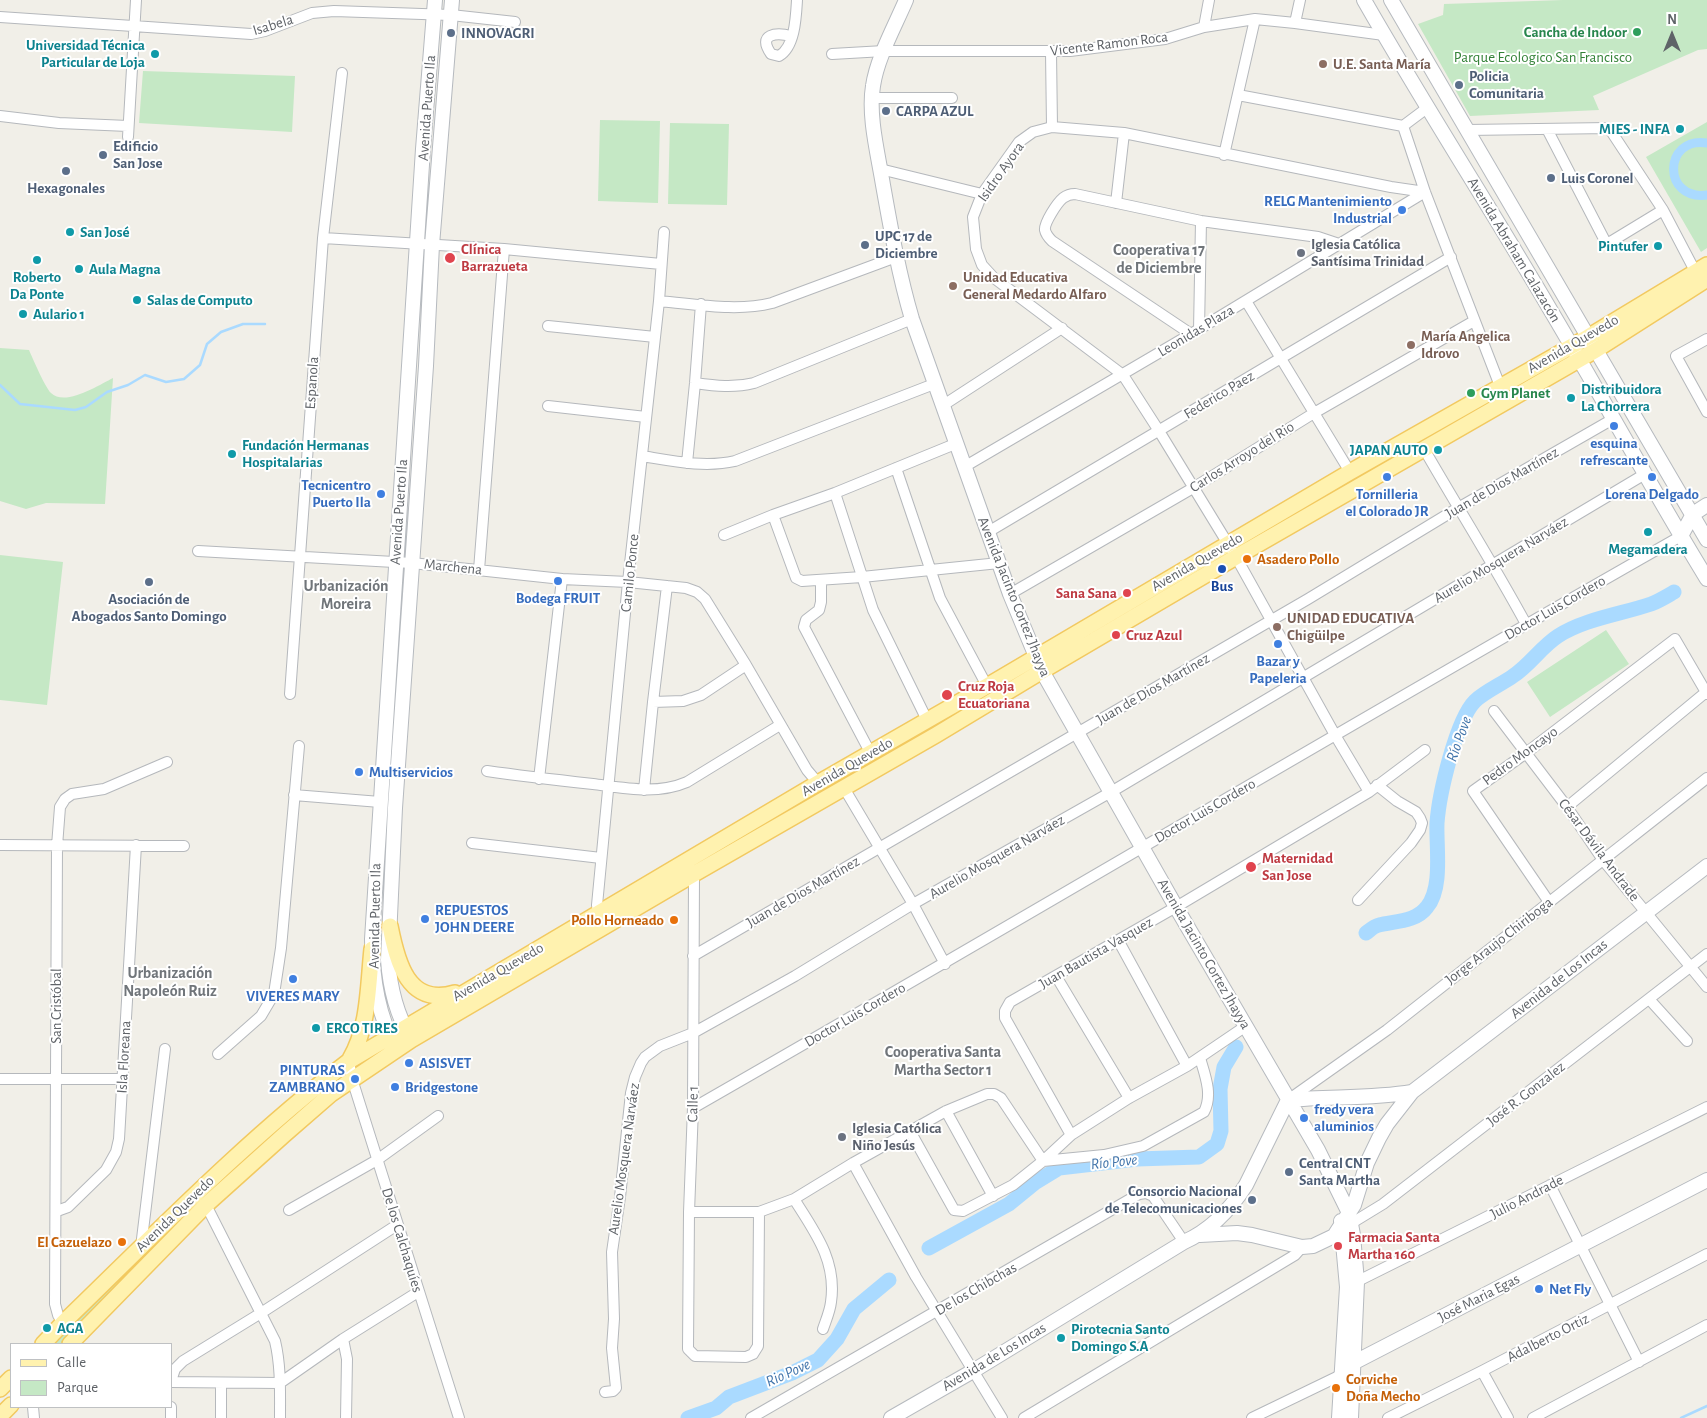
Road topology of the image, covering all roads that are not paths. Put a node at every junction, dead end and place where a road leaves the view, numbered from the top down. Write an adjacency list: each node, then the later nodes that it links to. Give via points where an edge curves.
1 (136, 0): 16 (street)
2 (435, 0): 10 (street, Avenida Puerto Ila)
3 (452, 0): 11 (street, Avenida Puerto Ila)
4 (797, 0): 19 (street, via 796,26)
5 (906, 0): 20 (street, Avenida Jacinto Cortez Jhayya)
6 (1209, 0): 17 (street)
7 (1300, 0): 15 (street)
8 (1364, 0): 18 (street, Avenida Abraham Calazacón)
9 (1391, 0): 31 (street, Avenida Abraham Calazacón)
10 (434, 14): 11 (street, Isabela); 16 (street, Isabela, via 312,13 251,34); 43 (street, Avenida Puerto Ila)
11 (451, 15): 14 (street, Isabela); 45 (street, Avenida Puerto Ila)
12 (0, 17): 16 (street, Isabela)
13 (1255, 19): 15 (street, Vicente Ramon Roca); 17 (street, Vicente Ramon Roca); 24 (street)
14 (515, 22)
15 (1295, 22): 18 (street, Vicente Ramon Roca)
16 (134, 27): 28 (street, via 128,131)
17 (1204, 28): 21 (street, Vicente Ramon Roca, via 1165,39)
18 (1384, 35): 27 (street, Avenida Abraham Calazacón)
19 (792, 36)
20 (884, 51): 21 (street, Vicente Ramon Roca); 22 (street, Vicente Ramon Roca); 25 (street, Avenida Jacinto Cortez Jhayya)
21 (1051, 52): 30 (street)
22 (832, 54)
23 (342, 73): 42 (street, Espanola)
24 (1238, 95): 29 (street); 34 (street)
25 (872, 98): 26 (street); 35 (street, Avenida Jacinto Cortez Jhayya)
26 (952, 98)
27 (1427, 108): 29 (street); 62 (street, Avenida Abraham Calazacón)
28 (0, 116)
29 (1403, 126): 36 (street)
30 (1052, 127): 33 (street, Isidro Ayora); 37 (street, Isidro Ayora, via 1033,132 1019,142)
31 (1467, 130): 32 (street); 60 (street, Avenida Abraham Calazacón)
32 (1546, 130): 39 (street, via 1609,128); 39 (street, via 1605,241 1612,241)
33 (1124, 133): 34 (street, Isidro Ayora); 38 (street)
34 (1224, 155): 36 (street, Isidro Ayora)
35 (880, 169): 37 (street); 47 (street, Avenida Jacinto Cortez Jhayya)
36 (1425, 192): 44 (street, Leonidas Plaza); 48 (street)
37 (982, 194): 57 (street, Isidro Ayora, via 973,217 976,249 982,265 994,278)
38 (1116, 203): 40 (street); 58 (street, via 1075,194 1065,196 1045,223 1047,236)
39 (1663, 210): 50 (street)
40 (1201, 221): 44 (street, via 1318,237); 58 (street)
41 (664, 232): 49 (street, Camilo Ponce)
42 (323, 238): 43 (street); 97 (street, Espanola)
43 (418, 244): 45 (street); 98 (street, Avenida Puerto Ila)
44 (1338, 244): 52 (street, Leonidas Plaza)
45 (432, 245): 46 (street); 99 (street, Avenida Puerto Ila)
46 (504, 249): 49 (street); 102 (street)
47 (896, 257): 53 (street, via 772,303 742,307); 54 (street, Avenida Jacinto Cortez Jhayya)
48 (1451, 257): 55 (street); 64 (street, Federico Paez)
49 (661, 264): 51 (street, Camilo Ponce)
50 (1704, 278): 60 (main road, Avenida Quevedo); 63 (main road, Avenida Quevedo)
51 (659, 301): 53 (street); 59 (street, Camilo Ponce)
52 (1246, 302): 58 (street, Leonidas Plaza); 64 (street)
53 (702, 304): 67 (street)
54 (912, 319): 67 (street, via 754,383 727,387); 68 (street, Avenida Jacinto Cortez Jhayya)
55 (1474, 321): 69 (street); 73 (street, Carlos Arroyo del Rio)
56 (548, 326): 59 (street)
57 (1062, 328): 66 (street, Isidro Ayora); 71 (street)
58 (1195, 332): 66 (street, Leonidas Plaza)
59 (655, 337): 74 (street, Camilo Ponce)
60 (1588, 337): 62 (main road, Avenida Quevedo); 63 (street, Avenida Abraham Calazacón)
61 (1707, 339): 72 (street, via 1676,356)
62 (1571, 346): 65 (street, Avenida Abraham Calazacón); 69 (main road, Avenida Quevedo)
63 (1596, 350): 65 (main road, Avenida Quevedo); 89 (street, Avenida Abraham Calazacón)
64 (1280, 358): 73 (street); 76 (street, Federico Paez)
65 (1579, 360): 75 (street, Avenida Abraham Calazacón); 78 (main road, Avenida Quevedo)
66 (1123, 375): 76 (street, Isidro Ayora); 81 (street, Leonidas Plaza)
67 (696, 384): 80 (street)
68 (934, 384): 71 (street, Avenida Jacinto Cortez Jhayya); 80 (street, via 735,461)
69 (1500, 386): 83 (main road, Avenida Quevedo)
70 (548, 406): 74 (street)
71 (942, 406): 77 (street, Avenida Jacinto Cortez Jhayya)
72 (1707, 412)
73 (1314, 413): 83 (street); 85 (street, Carlos Arroyo del Rio)
74 (646, 417): 79 (street, Camilo Ponce)
75 (1613, 419): 84 (street, Avenida Abraham Calazacón); 88 (street, Juan de Dios Martínez)
76 (1159, 431): 85 (street, Isidro Ayora); 91 (street, Federico Paez)
77 (955, 444): 81 (street, Avenida Jacinto Cortez Jhayya); 82 (street)
78 (1424, 449): 88 (street); 96 (main road, Avenida Quevedo)
79 (642, 456): 80 (street); 108 (street, Camilo Ponce)
80 (687, 463)
81 (964, 467): 91 (street, Avenida Jacinto Cortez Jhayya)
82 (896, 468): 86 (street); 103 (street)
83 (1350, 472): 96 (main road, Avenida Quevedo)
84 (1645, 474): 93 (street, Avenida Abraham Calazacón); 101 (street, Aurelio Mosquera Narváez)
85 (1193, 488): 96 (street, Isidro Ayora); 110 (street, Carlos Arroyo del Rio)
86 (835, 493): 90 (street); 104 (street)
87 (1707, 505): 89 (street)
88 (1458, 508): 101 (street); 111 (street, Juan de Dios Martínez)
89 (1693, 514): 93 (street); 94 (street, Avenida Abraham Calazacón)
90 (773, 515): 92 (street); 107 (street, via 796,578 802,581)
91 (988, 532): 100 (street, Avenida Jacinto Cortez Jhayya)
92 (724, 535)
93 (1681, 536): 106 (street, Avenida Abraham Calazacón); 112 (street, Doctor Luis Cordero)
94 (1707, 540)
95 (198, 550): 97 (street, Marchena)
96 (1231, 551): 111 (street, Isidro Ayora); 113 (main road, Avenida Quevedo)
97 (300, 557): 98 (street, Marchena); 118 (street, Espanola)
98 (395, 563): 99 (street, Marchena); 140 (street, Avenida Puerto Ila)
99 (412, 563): 102 (street, Marchena); 159 (street, Avenida Puerto Ila)
100 (999, 563): 103 (street); 110 (street, Avenida Jacinto Cortez Jhayya)
101 (1493, 564): 112 (street); 115 (street, Aurelio Mosquera Narváez)
102 (479, 570): 105 (street, Marchena)
103 (932, 570): 104 (street); 116 (street, via 940,598)
104 (862, 577): 107 (street); 121 (street, via 873,610)
105 (562, 578): 108 (street, Marchena); 131 (street)
106 (1707, 579)
107 (821, 580): 128 (street, via 820,606 806,620 804,627)
108 (628, 582): 109 (street, Marchena); 134 (street, Camilo Ponce)
109 (667, 586): 114 (street, Marchena, via 698,592); 119 (street)
110 (1010, 594): 113 (street, Avenida Jacinto Cortez Jhayya)
111 (1270, 620): 115 (street, Isidro Ayora); 123 (street, Juan de Dios Martínez)
112 (1526, 624): 124 (street, Doctor Luis Cordero)
113 (1039, 664): 116 (main road, Avenida Quevedo); 123 (street, Avenida Jacinto Cortez Jhayya); 135 (main road, Avenida Quevedo, via 988,704)
114 (746, 665): 119 (street, via 701,695 683,701); 122 (street)
115 (1304, 676): 124 (street, Isidro Ayora); 138 (street, Aurelio Mosquera Narváez)
116 (987, 686): 121 (main road, Avenida Quevedo)
117 (1706, 688): 127 (street, Pedro Moncayo, via 1675,638); 141 (street)
118 (290, 694)
119 (653, 702): 137 (street)
120 (1494, 711): 127 (street, César Dávila Andrade)
121 (927, 720): 128 (main road, Avenida Quevedo)
122 (780, 725): 133 (street); 137 (street, via 687,782 674,788)
123 (1076, 734): 138 (street, Avenida Jacinto Cortez Jhayya); 148 (street, Juan de Dios Martínez)
124 (1335, 734): 136 (street, Isidro Ayora); 147 (street, Doctor Luis Cordero)
125 (299, 746): 139 (street)
126 (1424, 750): 136 (street, Juan Bautista Vasquez)
127 (1526, 753): 141 (street, César Dávila Andrade); 154 (street, Pedro Moncayo, via 1472,791)
128 (871, 754): 133 (main road, Avenida Quevedo)
129 (167, 762): 145 (street, San Cristóbal, via 104,789 72,794 65,799 60,807)
130 (487, 771): 131 (street)
131 (539, 778): 134 (street)
132 (1707, 778): 150 (street, Jorge Araujo Chiriboga)
133 (818, 783): 152 (main road, Avenida Quevedo)
134 (608, 786): 137 (street); 149 (street, Camilo Ponce)
135 (844, 788): 148 (street); 152 (main road, Avenida Quevedo)
136 (1373, 789): 153 (street, via 1416,812 1422,823 1411,843); 156 (street, Juan Bautista Vasquez)
137 (644, 790)
138 (1111, 792): 147 (street, Avenida Jacinto Cortez Jhayya); 155 (street, Aurelio Mosquera Narváez)
139 (294, 795): 140 (street); 177 (street, via 274,994 261,1016)
140 (380, 802): 161 (street, Avenida Puerto Ila)
141 (1567, 807): 150 (street, César Dávila Andrade)
142 (472, 844): 149 (street)
143 (0, 845): 145 (street)
144 (136, 845): 145 (street); 146 (street); 182 (street, Isla Floreana)
145 (57, 846): 184 (street, San Cristóbal)
146 (184, 846)
147 (1143, 847): 156 (street, Avenida Jacinto Cortez Jhayya); 164 (street, Doctor Luis Cordero)
148 (879, 848): 155 (street); 163 (street, Juan de Dios Martínez)
149 (601, 858): 158 (street, Camilo Ponce)
150 (1603, 860): 154 (street, Jorge Araujo Chiriboga); 157 (street, César Dávila Andrade)
151 (1707, 866): 157 (street, Avenida de Los Incas)
152 (690, 867): 158 (main road, Avenida Quevedo); 163 (street, Calle 1); 172 (main road, Avenida Quevedo)
153 (1358, 900)
154 (1549, 902): 187 (street, Jorge Araujo Chiriboga, via 1387,1030)
155 (914, 904): 164 (street); 171 (street, Aurelio Mosquera Narváez)
156 (1176, 907): 160 (street, Juan Bautista Vasquez); 170 (street, Avenida Jacinto Cortez Jhayya)
157 (1646, 912): 165 (street, César Dávila Andrade); 185 (street, Avenida de Los Incas)
158 (598, 914): 168 (main road, Avenida Quevedo)
159 (390, 926): 168 (main road, via 396,954 413,986 438,996); 172 (street, Avenida Puerto Ila, via 390,983)
160 (1118, 940): 166 (street, Juan Bautista Vasquez); 180 (street)
161 (372, 949): 173 (street, Avenida Puerto Ila, via 374,986); 179 (main road, via 364,1025 358,1046)
162 (1707, 954): 165 (street, José R. Gonzalez)
163 (693, 956): 171 (street, Calle 1)
164 (945, 964): 189 (street, Doctor Luis Cordero)
165 (1691, 967): 167 (street, César Dávila Andrade); 169 (street, José R. Gonzalez)
166 (1056, 976): 186 (street); 193 (street, Juan Bautista Vasquez, via 1010,1002 1005,1018)
167 (1707, 987)
168 (468, 989): 172 (main road, Avenida Quevedo)
169 (1649, 999): 174 (street); 206 (street, José R. Gonzalez, via 1383,1204)
170 (1247, 1029): 178 (street); 187 (street, Avenida Jacinto Cortez Jhayya)
171 (694, 1033): 189 (street, Calle 1); 236 (street, Aurelio Mosquera Narváez, via 660,1046 646,1057 631,1093 612,1252 612,1348 616,1388)
172 (408, 1034): 173 (main road, Avenida Quevedo); 176 (main road, Avenida Quevedo)
173 (390, 1036): 176 (street, Avenida Puerto Ila); 179 (main road, Avenida Quevedo)
174 (1686, 1041)
175 (165, 1049): 211 (street)
176 (397, 1050): 183 (main road, Avenida Quevedo)
177 (218, 1054)
178 (1200, 1058): 180 (street); 195 (street, via 1209,1098 1204,1112 1198,1117 1144,1146 1104,1155)
179 (349, 1061): 183 (street, De los Calchaquíes); 211 (main road, Avenida Quevedo, via 225,1166)
180 (1188, 1066): 186 (street)
181 (0, 1079): 184 (street)
182 (123, 1079): 184 (street); 203 (street, Isla Floreana, via 120,1139 116,1152 106,1170 68,1206)
183 (352, 1079): 194 (street, De los Calchaquíes); 201 (main road, Avenida Quevedo)
184 (55, 1080): 203 (street, San Cristóbal)
185 (1412, 1092): 187 (street); 206 (street, Avenida de Los Incas, via 1379,1138)
186 (1129, 1098): 193 (street)
187 (1288, 1100): 206 (street, Avenida Jacinto Cortez Jhayya, via 1318,1150 1341,1198); 208 (street, Avenida de Los Incas, via 1238,1198 1223,1217)
188 (1707, 1107): 198 (street, Julio Andrade)
189 (693, 1108): 204 (street, Calle 1)
190 (946, 1111): 192 (street); 195 (street, via 987,1094 1002,1098); 199 (street)
191 (438, 1116): 194 (street)
192 (910, 1131): 196 (street); 199 (street, via 954,1210 963,1211)
193 (1071, 1134): 195 (street)
194 (377, 1160): 202 (street); 207 (street, De los Calchaquíes)
195 (1043, 1161): 199 (street)
196 (853, 1163): 200 (street); 217 (street)
197 (1707, 1180): 210 (street, José Maria Egas)
198 (1550, 1185): 210 (street); 214 (street, Julio Andrade)
199 (993, 1196)
200 (794, 1199): 205 (street); 221 (street, via 820,1239 830,1267 833,1287)
201 (206, 1205): 218 (street); 224 (main road, Avenida Quevedo)
202 (288, 1210)
203 (57, 1211): 219 (street, San Cristóbal, via 55,1304)
204 (689, 1212): 205 (street); 205 (street, Calle 1, via 688,1349 699,1357 746,1357 753,1354 758,1346)
205 (759, 1212)
206 (1346, 1222): 212 (street, Avenida de Los Incas, via 1334,1236 1313,1246); 214 (street, Avenida Jacinto Cortez Jhayya, via 1354,1235)
207 (397, 1225): 215 (street, De los Calchaquíes); 218 (street)
208 (1200, 1235): 209 (street, Avenida de Los Incas); 212 (street, Avenida de Los Incas, via 1252,1234)
209 (1184, 1242): 217 (street, De los Chibchas, via 1153,1196 1146,1192); 227 (street, Avenida de Los Incas)
210 (1581, 1246): 216 (street); 225 (street, José Maria Egas)
211 (141, 1247): 219 (main road, Avenida Quevedo)
212 (1302, 1247): 246 (street, via 1295,1256)
213 (1707, 1254): 216 (street, Adalberto Ortiz)
214 (1352, 1284): 225 (street, Avenida Jacinto Cortez Jhayya); 229 (street, Avenida Jacinto Cortez Jhayya)
215 (418, 1292): 222 (street); 242 (street, De los Calchaquíes)
216 (1611, 1305): 226 (street); 228 (street, Adalberto Ortiz)
217 (937, 1311): 227 (street); 243 (street, De los Chibchas)
218 (261, 1313): 230 (street, via 183,1361); 234 (street, via 275,1341)
219 (63, 1322): 223 (main road, Avenida Quevedo)
220 (1707, 1325): 226 (street)
221 (824, 1329)
222 (344, 1340): 234 (street); 241 (street, via 347,1359)
223 (44, 1343)
224 (71, 1343)
225 (1353, 1362): 229 (street, José Maria Egas); 249 (street, Avenida Jacinto Cortez Jhayya)
226 (1639, 1362): 252 (street)
227 (973, 1371): 244 (street, Avenida de Los Incas); 245 (street)
228 (1482, 1371): 250 (street, Adalberto Ortiz); 251 (street)
229 (1341, 1375): 247 (street, José Maria Egas); 248 (street, Avenida Jacinto Cortez Jhayya)
230 (172, 1378)
231 (10, 1379): 235 (main road)
232 (172, 1381): 233 (street)
233 (221, 1383): 234 (street); 239 (street)
234 (280, 1383): 240 (street)
235 (0, 1389)
236 (605, 1392)
237 (10, 1406): 238 (main road)
238 (0, 1416)
239 (221, 1418)
240 (280, 1418)
241 (346, 1418)
242 (459, 1418)
243 (751, 1418)
244 (891, 1418)
245 (1002, 1418)
246 (1024, 1418)
247 (1252, 1418)
248 (1339, 1418)
249 (1351, 1418)
250 (1388, 1418)
251 (1508, 1418)
252 (1533, 1418)

